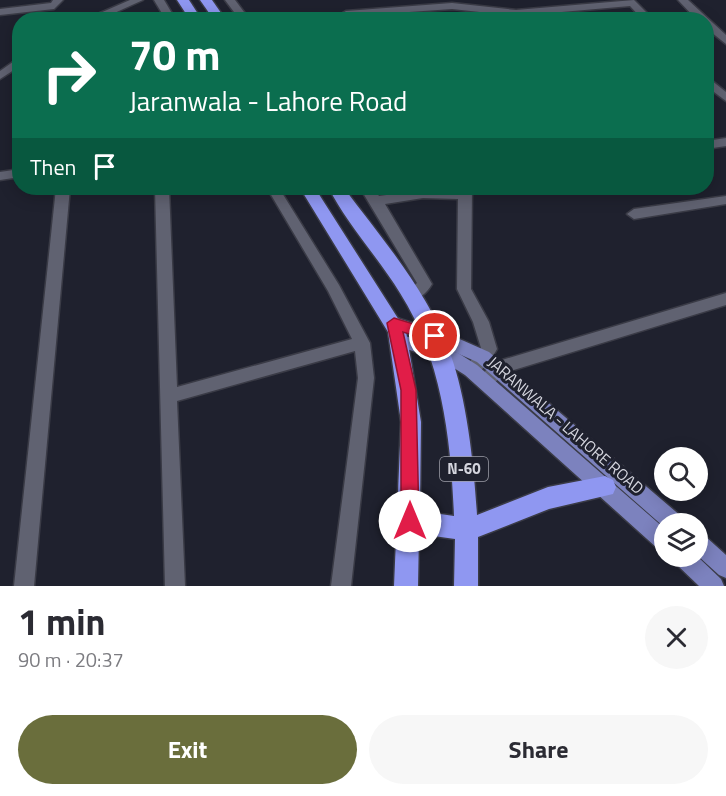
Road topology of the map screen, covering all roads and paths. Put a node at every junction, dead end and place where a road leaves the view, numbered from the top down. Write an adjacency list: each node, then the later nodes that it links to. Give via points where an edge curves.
1 (58, 0): 6 (street, via 54,6)
2 (138, 0): 7 (street)
3 (683, 0): 9 (street)
4 (631, 2): 5 (street, via 516,12)
5 (478, 4): 8 (street)
6 (0, 12)
7 (109, 12)
8 (357, 12)
9 (696, 12)
10 (714, 30): 11 (street)
11 (726, 41)
12 (12, 66): 13 (street)
13 (0, 76)
14 (716, 88): 15 (street)
15 (726, 99)
16 (62, 195): 42 (street)
17 (162, 195): 33 (street)
18 (277, 195): 30 (street)
19 (311, 195): 29 (highway)
20 (341, 195): 27 (highway)
21 (372, 195): 24 (street)
22 (416, 195): 24 (street)
23 (465, 195): 32 (street, via 464,289 489,349)
24 (376, 201): 27 (street, via 425,284)
25 (726, 201): 26 (street)
26 (634, 214)
27 (411, 296): 31 (highway)
28 (726, 300): 32 (street)
29 (396, 332): 31 (main road, JARANWALA - LAHORE ROAD); 36 (highway, via 411,422)
30 (362, 343): 33 (street); 44 (street, via 366,378)
31 (438, 345): 32 (main road, JARANWALA - LAHORE ROAD); 37 (highway, N-60, via 456,423)
32 (484, 369): 34 (main road, JARANWALA - LAHORE ROAD); 35 (main road, JARANWALA - LAHORE ROAD)
33 (169, 396): 43 (street)
34 (605, 487): 37 (highway, via 548,498); 38 (main road, JARANWALA - LAHORE ROAD)
35 (661, 513)
36 (410, 521): 37 (highway); 45 (highway)
37 (468, 530): 46 (highway, N-60)
38 (654, 532)
39 (708, 552): 41 (main road)
40 (693, 567): 47 (main road)
41 (726, 568)
42 (24, 586)
43 (175, 586)
44 (341, 586)
45 (406, 586)
46 (466, 586)
47 (714, 586)

